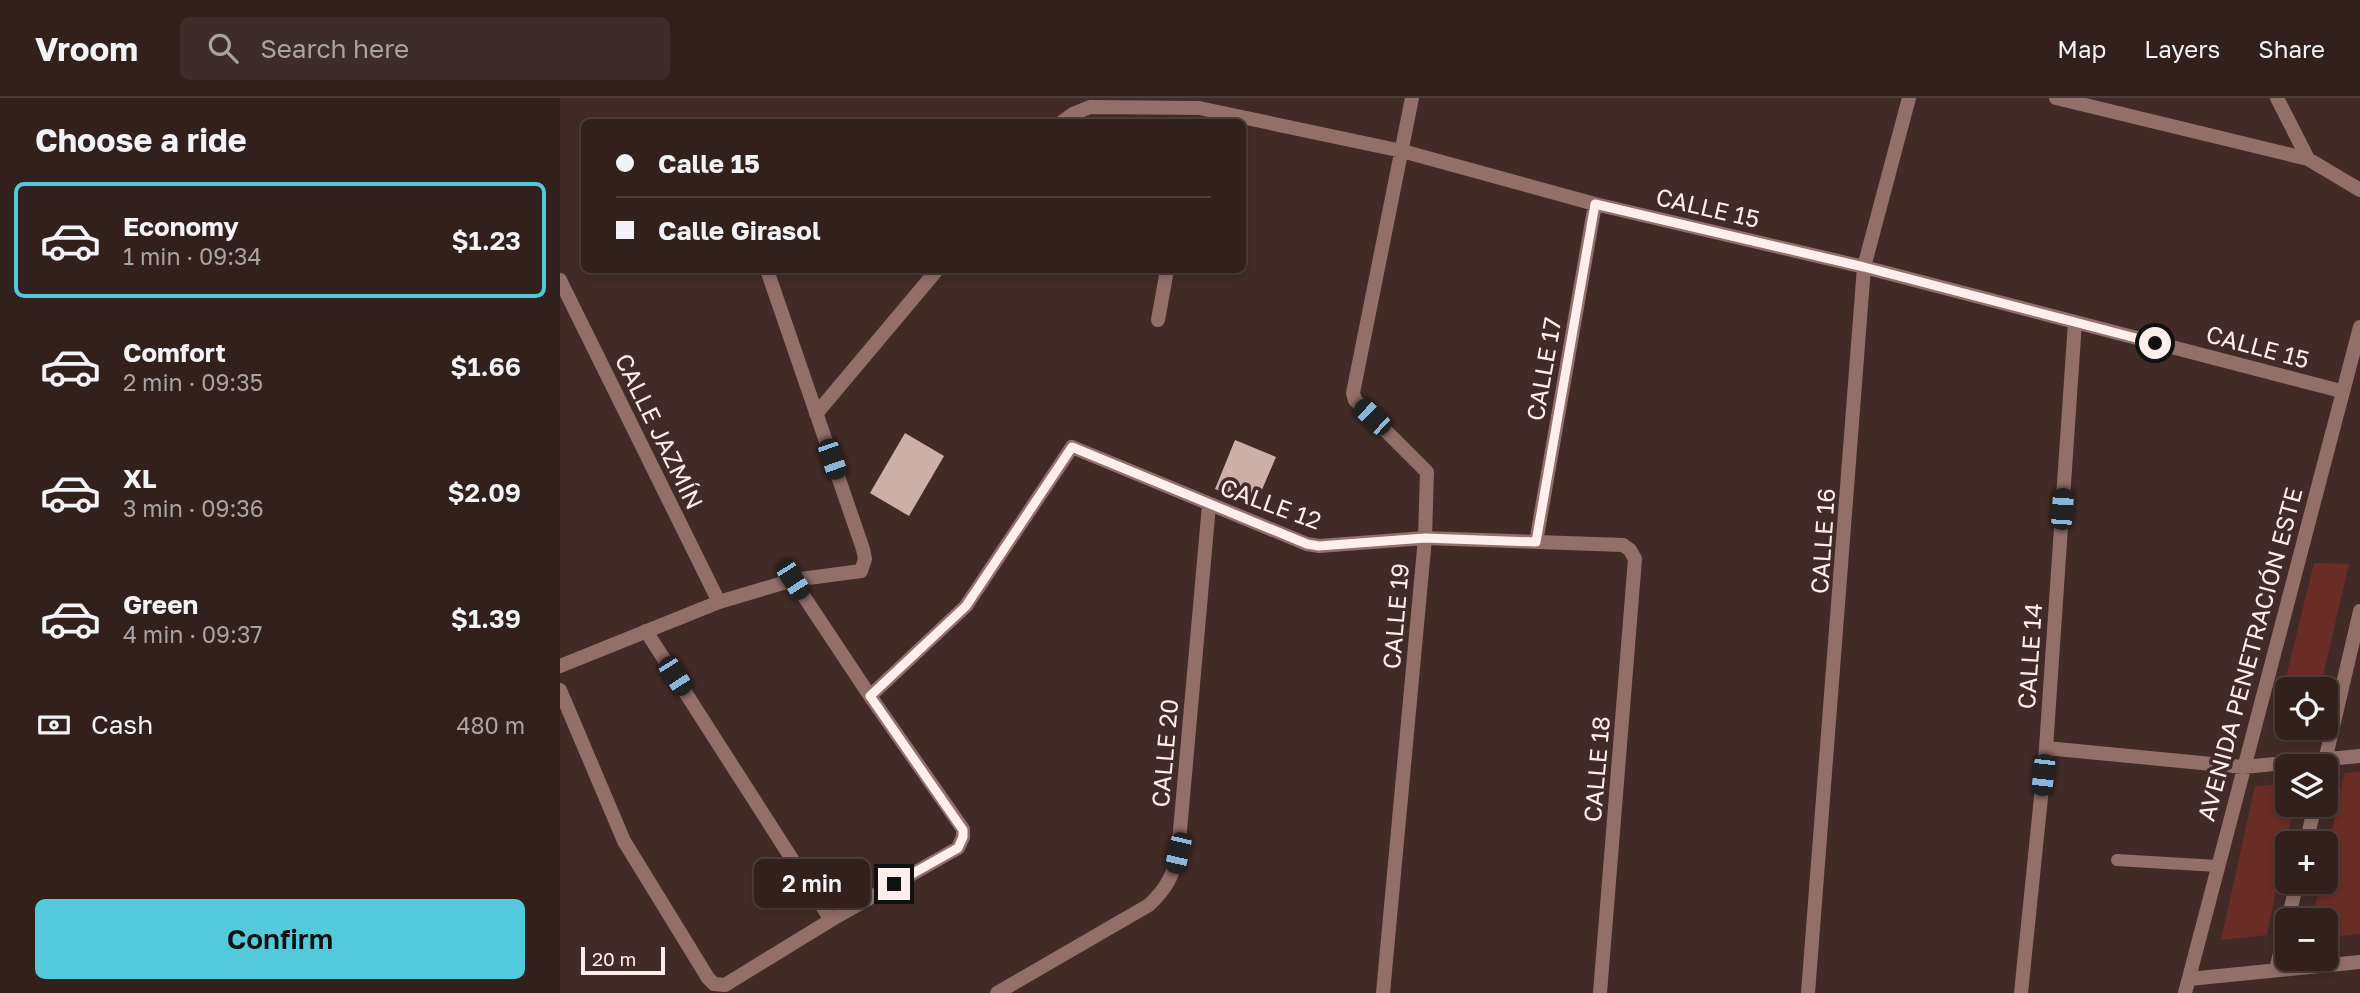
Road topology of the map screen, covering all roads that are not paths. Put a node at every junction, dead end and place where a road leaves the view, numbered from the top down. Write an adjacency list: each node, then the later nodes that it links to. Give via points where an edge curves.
1 (1412, 98): 9 (street)
2 (1909, 98): 13 (street, CALLE 16)
3 (2056, 98): 10 (street)
4 (2277, 98): 10 (street)
5 (1197, 115): 6 (street, CALLE 15, via 1090,107); 7 (street, CALLE 15)
6 (1066, 119)
7 (1220, 119)
8 (1246, 124): 9 (street, CALLE 15)
9 (1402, 151): 12 (street, CALLE 15); 24 (street, CALLE 19, via 1353,393 1427,472)
10 (2308, 159): 11 (street)
11 (2360, 190)
12 (1595, 204): 13 (street, CALLE 15); 25 (street, CALLE 17)
13 (1864, 267): 19 (street, CALLE 15); 50 (street, CALLE 16)
14 (768, 273): 22 (street)
15 (934, 273): 22 (street)
16 (1166, 273): 18 (street)
17 (560, 280): 28 (street, CALLE JAZMÍN)
18 (1158, 320)
19 (2076, 322): 21 (street, CALLE 15); 34 (street, CALLE 14)
20 (2360, 327): 21 (street, AVENIDA PENETRACIÓN ESTE)
21 (2341, 391): 39 (street, AVENIDA PENETRACIÓN ESTE)
22 (817, 414): 27 (street, via 865,559 862,571)
23 (1209, 505): 24 (street, CALLE 12, via 1319,546); 33 (street, CALLE 12, via 1072,447 966,606); 47 (street, CALLE 20, via 1173,875 1149,905)
24 (1425, 538): 25 (street, CALLE 12); 48 (street, CALLE 19)
25 (1536, 542): 26 (street, CALLE 12, via 1623,545)
26 (1630, 550): 49 (street, CALLE 18, via 1635,559)
27 (793, 580): 28 (street); 33 (street)
28 (719, 602): 30 (street)
29 (2360, 611): 35 (street)
30 (646, 631): 31 (street); 42 (street)
31 (560, 666)
32 (560, 690): 42 (street, via 624,841 714,984 725,985)
33 (870, 696): 42 (street, via 963,830 963,837 958,848)
34 (2046, 748): 39 (street); 51 (street, CALLE 14)
35 (2327, 754)
36 (2360, 756): 37 (street)
37 (2338, 760)
38 (2275, 765): 39 (street)
39 (2243, 767): 41 (street, AVENIDA PENETRACIÓN ESTE)
40 (2118, 860): 41 (lane)
41 (2217, 866): 46 (street, AVENIDA PENETRACIÓN ESTE)
42 (831, 920)
43 (2360, 962): 44 (street)
44 (2338, 964)
45 (2275, 970): 46 (street)
46 (2187, 986)
47 (997, 993)
48 (1383, 993)
49 (1600, 993)
50 (1808, 993)
51 (2021, 993)

